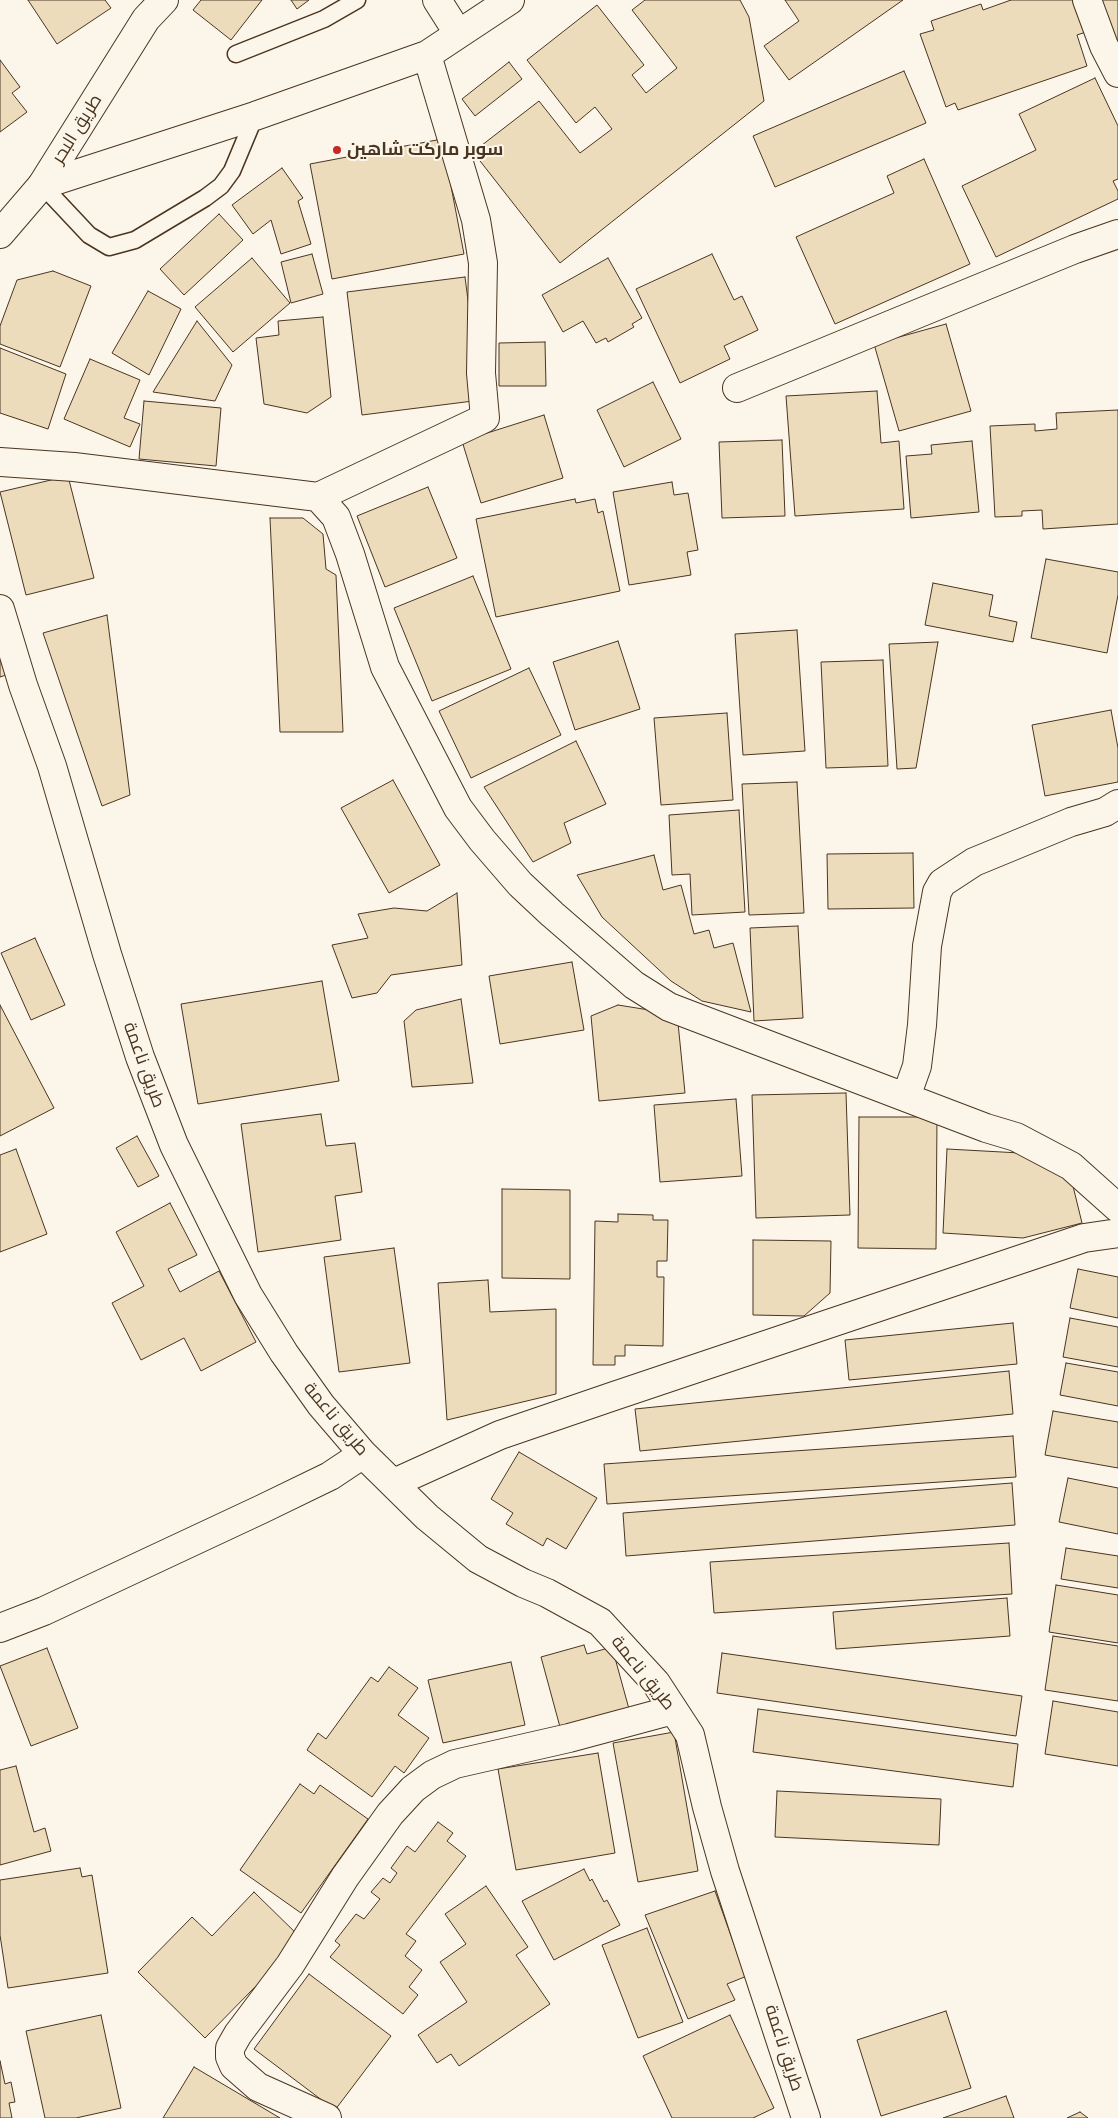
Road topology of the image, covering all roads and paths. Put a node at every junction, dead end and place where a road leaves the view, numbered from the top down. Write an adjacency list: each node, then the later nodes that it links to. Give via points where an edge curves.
1 (357, 0): 7 (lane, via 324,20)
2 (437, 0): 6 (main road)
3 (510, 0): 6 (main road)
4 (1087, 0): 9 (main road)
5 (154, 6): 11 (main road, طريق البحر)
6 (458, 33): 8 (main road)
7 (236, 54)
8 (428, 55): 10 (main road); 16 (main road, via 476,220 483,263 481,373 486,418)
9 (1118, 73)
10 (255, 116): 11 (main road); 11 (lane, via 232,170 221,186 135,240 110,246 89,236)
11 (42, 185): 12 (main road, طريق البحر)
12 (0, 234)
13 (1118, 234): 14 (main road)
14 (737, 388)
15 (0, 462): 16 (main road, via 74,467)
16 (318, 497): 19 (main road, via 336,516 385,667 458,808 520,884 634,985 669,1007)
17 (0, 609): 22 (main road, طريق ناعمة, via 52,766 121,999 174,1145 258,1311 320,1405)
18 (1118, 804): 19 (main road, via 1105,812 1071,822 974,862 942,883 936,892 927,946 917,1066)
19 (906, 1097): 20 (main road, via 1016,1137 1071,1166)
20 (1118, 1208)
21 (1118, 1233): 23 (main road, via 1084,1238 500,1435)
22 (363, 1454): 23 (main road, طريق ناعمة); 24 (main road, via 330,1476 262,1509 44,1611)
23 (394, 1483): 25 (main road, طريق ناعمة, via 427,1517 478,1559 600,1622 656,1683)
24 (0, 1628)
25 (673, 1710): 26 (main road, via 455,1764 413,1789 390,1814 345,1877 290,1965 230,2048 234,2066 252,2082); 27 (main road, طريق ناعمة, via 690,1735 725,1871)
26 (327, 2118)
27 (806, 2118)

